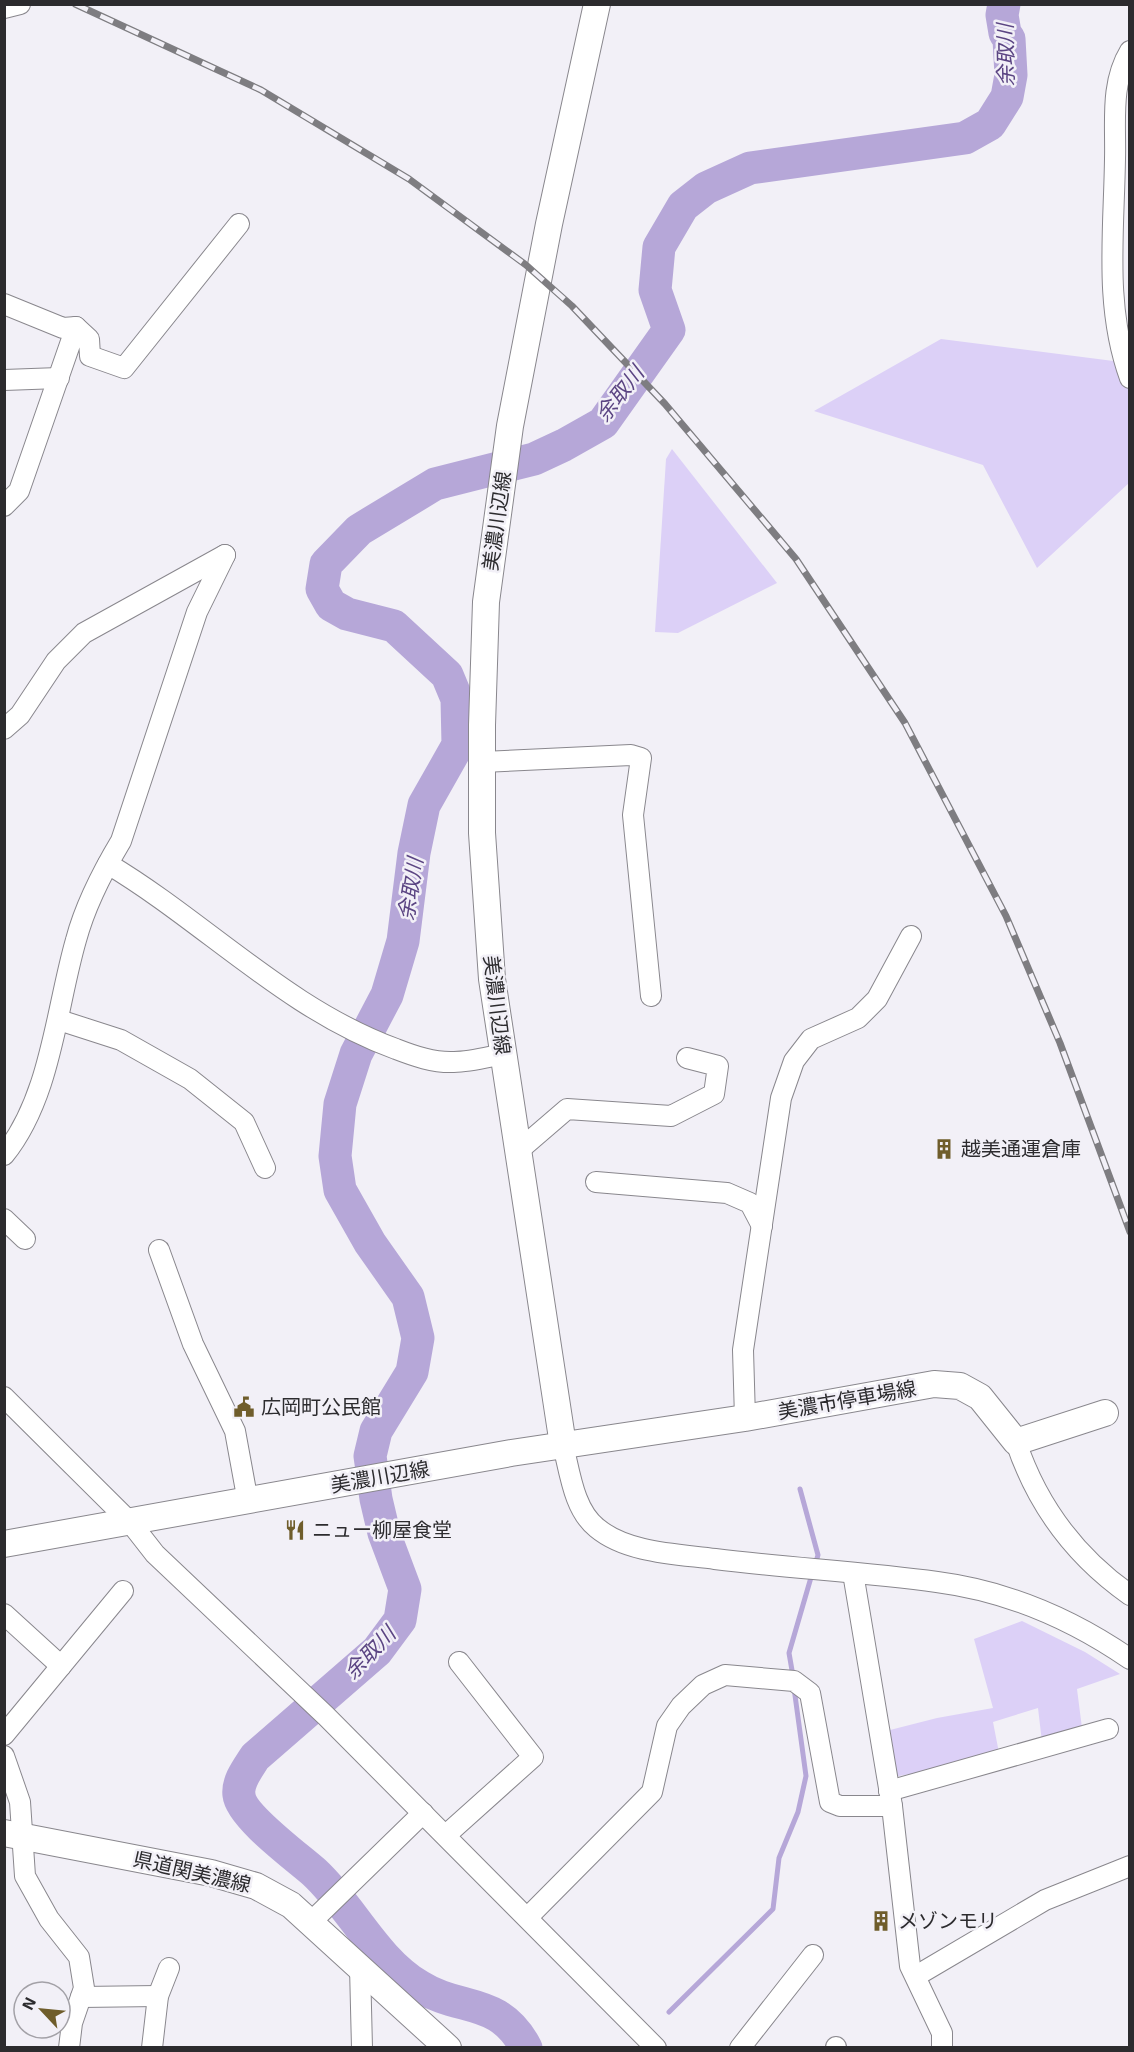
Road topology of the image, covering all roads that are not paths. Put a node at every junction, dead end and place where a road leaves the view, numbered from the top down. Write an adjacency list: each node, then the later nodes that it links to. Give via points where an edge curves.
1 (20, 4): 3 (street)
2 (597, 4): 13 (main road, 美濃川辺線, via 510,426 484,624)
3 (4, 8)
4 (1130, 51): 9 (street, via 1117,84 1114,118 1111,271 1121,354)
5 (239, 224): 7 (street, via 124,368 90,356 89,339)
6 (4, 304): 7 (street, via 63,328)
7 (76, 327): 8 (street)
8 (59, 378): 10 (street); 11 (street, via 19,491)
9 (1130, 378)
10 (4, 380)
11 (4, 506)
12 (4, 729): 14 (street, via 20,715 56,661 84,633 225,555 197,612 121,841)
13 (482, 762): 16 (street, via 631,755 641,758 633,815); 18 (main road, 美濃川辺線, via 482,833 492,979)
14 (108, 864): 17 (street, via 76,939); 18 (street, via 351,1031 420,1058 453,1062)
15 (911, 936): 25 (street, via 877,999 858,1018 811,1039 794,1060 781,1098)
16 (651, 996)
17 (58, 1020): 21 (street, via 31,1110); 22 (street, via 122,1040 190,1079 244,1122)
18 (504, 1054): 20 (main road, 美濃川辺線)
19 (687, 1058): 20 (street, via 718,1066 714,1094 671,1116 567,1109)
20 (517, 1152): 32 (main road, 美濃川辺線)
21 (4, 1155)
22 (265, 1168)
23 (596, 1182): 25 (street, via 727,1193 750,1203)
24 (4, 1219): 26 (street)
25 (762, 1226): 30 (street, via 743,1350)
26 (25, 1239)
27 (159, 1250): 33 (street, via 193,1344 235,1431)
28 (4, 1397): 34 (street)
29 (1105, 1413): 31 (main road)
30 (745, 1418): 31 (main road, 美濃市停車場線, via 934,1384 960,1386 980,1397); 32 (main road, 美濃市停車場線)
31 (1016, 1442): 38 (street, via 1025,1469 1054,1521 1077,1549)
32 (562, 1445): 33 (main road, 美濃川辺線); 36 (street, via 583,1513 607,1535 632,1545 689,1556)
33 (249, 1502): 34 (main road, 美濃川辺線)
34 (130, 1522): 35 (main road, 美濃川辺線); 47 (street, via 155,1554)
35 (4, 1544)
36 (853, 1573): 40 (street, via 937,1582 1022,1603 1071,1623); 46 (street)
37 (123, 1591): 42 (street)
38 (1130, 1595)
39 (4, 1614): 42 (street)
40 (1130, 1659)
41 (459, 1662): 49 (street, via 533,1758)
42 (61, 1666): 44 (street)
43 (1108, 1730): 46 (street)
44 (4, 1735)
45 (4, 1756): 48 (street, via 20,1802)
46 (891, 1798): 51 (street, via 840,1806 831,1802 810,1693 788,1681 725,1675 703,1686 667,1726 652,1792); 56 (street, via 910,1966)
47 (423, 1813): 49 (street); 52 (street)
48 (13, 1835): 52 (main road, 県道関美濃線, via 211,1873 256,1886 291,1905); 58 (street, via 25,1876 49,1919 79,1957 84,1988)
49 (446, 1835): 51 (street)
50 (1130, 1866): 56 (street, via 1045,1900)
51 (528, 1917): 63 (street)
52 (311, 1922): 54 (main road, 県道関美濃線)
53 (813, 1955): 64 (street)
54 (360, 1967): 61 (street); 62 (main road, 県道関美濃線)
55 (169, 1968): 57 (street)
56 (922, 1972): 65 (street, via 942,2032)
57 (158, 1996): 58 (street); 60 (street)
58 (81, 1997): 59 (street)
59 (69, 2048)
60 (152, 2048)
61 (362, 2048)
62 (448, 2048)
63 (656, 2048)
64 (740, 2048)
65 (942, 2048)

